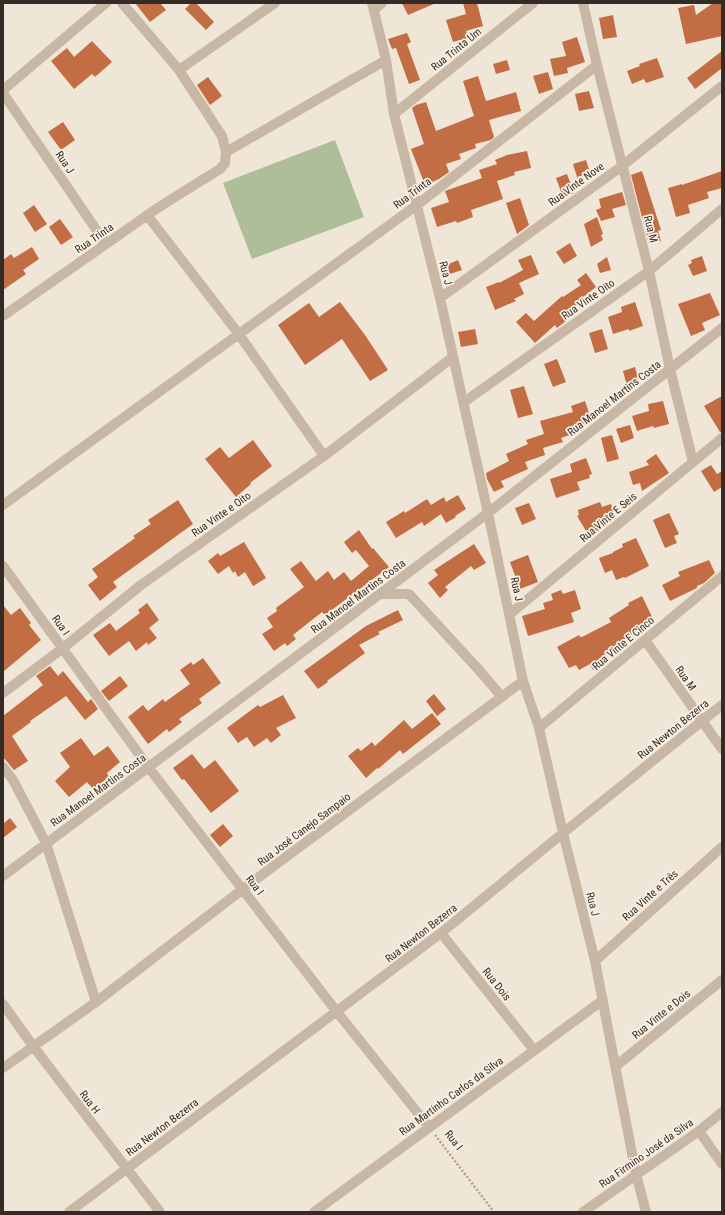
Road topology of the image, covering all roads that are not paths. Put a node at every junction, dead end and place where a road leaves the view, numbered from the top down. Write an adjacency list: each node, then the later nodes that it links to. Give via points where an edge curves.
1 (106, 3): 11 (street)
2 (122, 3): 9 (street)
3 (275, 3): 9 (street)
4 (533, 3): 12 (street, Rua Trinta Um)
5 (583, 3): 8 (street, Rua M)
6 (376, 5): 7 (street, Rua J)
7 (386, 60): 12 (street, Rua J); 13 (street)
8 (596, 65): 14 (street, Rua M); 15 (street, Rua Trinta)
9 (179, 70): 13 (street, via 222,136)
10 (722, 86): 14 (street, Rua Vinte Nove)
11 (3, 91): 18 (street, Rua J)
12 (394, 114): 15 (street, Rua J)
13 (226, 152): 17 (street, Rua Trinta, via 220,169)
14 (622, 166): 19 (street, Rua M); 20 (street, Rua Vinte Nove)
15 (417, 205): 20 (street, Rua J); 23 (street, Rua Trinta)
16 (722, 209): 19 (street, Rua Vinte Oito)
17 (147, 215): 18 (street, Rua Trinta); 23 (street)
18 (106, 244): 21 (street, Rua Trinta)
19 (649, 271): 25 (street, Rua M); 26 (street, Rua Vinte Oito)
20 (440, 298): 24 (street, Rua J)
21 (3, 316)
22 (722, 328): 25 (street, Rua Manoel Martins Costa)
23 (238, 333): 28 (street); 30 (street, Rua Trinta)
24 (453, 357): 26 (street, Rua J); 28 (street, Rua Vinte e Oito)
25 (670, 369): 29 (street, Rua M); 31 (street, Rua Manoel Martins Costa)
26 (464, 402): 31 (street, Rua J)
27 (722, 438): 29 (street, Rua Vinte E Seis)
28 (324, 456): 37 (street, Rua Vinte e Oito, via 141,585)
29 (693, 462): 35 (street, Rua Vinte E Seis)
30 (3, 504)
31 (488, 513): 34 (street, Rua Manoel Martins Costa); 35 (street, Rua J)
32 (3, 566): 37 (street, Rua I)
33 (722, 576): 36 (street, Rua Vinte E Cinco)
34 (380, 594): 40 (street, via 409,594); 46 (street, Rua Manoel Martins Costa)
35 (510, 614): 38 (street, Rua J)
36 (645, 640): 42 (street, Rua M); 43 (street, Rua Vinte E Cinco)
37 (63, 648): 39 (street, Rua Vinte e Oito); 46 (street, Rua I)
38 (523, 681): 40 (street, Rua José Canejo Sampaio); 43 (street, Rua J)
39 (3, 693)
40 (502, 697): 51 (street, Rua José Canejo Sampaio)
41 (722, 705): 42 (street, Rua Newton Bezerra)
42 (702, 721): 44 (street, Rua M); 47 (street, Rua Newton Bezerra)
43 (539, 728): 47 (street, Rua J)
44 (722, 749)
45 (3, 767): 48 (street, via 13,780)
46 (149, 768): 48 (street, Rua Manoel Martins Costa); 51 (street, Rua I)
47 (562, 833): 52 (street, Rua Newton Bezerra); 53 (street, Rua J)
48 (46, 843): 50 (street, Rua Manoel Martins Costa); 56 (street)
49 (722, 847): 53 (street, Rua Vinte e Três)
50 (3, 876)
51 (243, 889): 56 (street, Rua José Canejo Sampaio); 58 (street, Rua I)
52 (441, 933): 58 (street, Rua Newton Bezerra); 60 (street, Rua Dois)
53 (595, 961): 55 (street, Rua J)
54 (722, 980): 61 (street, Rua Vinte e Dois)
55 (603, 1000): 60 (street, Rua Martinho Carlos da Silva); 61 (street, Rua J)
56 (96, 1002): 59 (street, Rua José Canejo Sampaio)
57 (3, 1004): 59 (street, Rua H)
58 (337, 1012): 64 (street, Rua I); 67 (street, Rua Newton Bezerra)
59 (33, 1046): 62 (street, Rua José Canejo Sampaio); 67 (street, Rua H)
60 (534, 1050): 64 (street, Rua Martinho Carlos da Silva)
61 (616, 1066): 68 (street, Rua J)
62 (3, 1068)
63 (722, 1112): 65 (street, Rua Firmino José da Silva)
64 (429, 1127): 71 (street, Rua Martinho Carlos da Silva)
65 (699, 1131): 66 (street); 68 (street, Rua Firmino José da Silva)
66 (722, 1164)
67 (126, 1168): 69 (street, Rua Newton Bezerra); 70 (street, Rua H)
68 (636, 1174): 72 (street, Rua Firmino José da Silva); 73 (street, Rua J)
69 (69, 1212)
70 (160, 1212)
71 (314, 1212)
72 (583, 1212)
73 (646, 1212)

